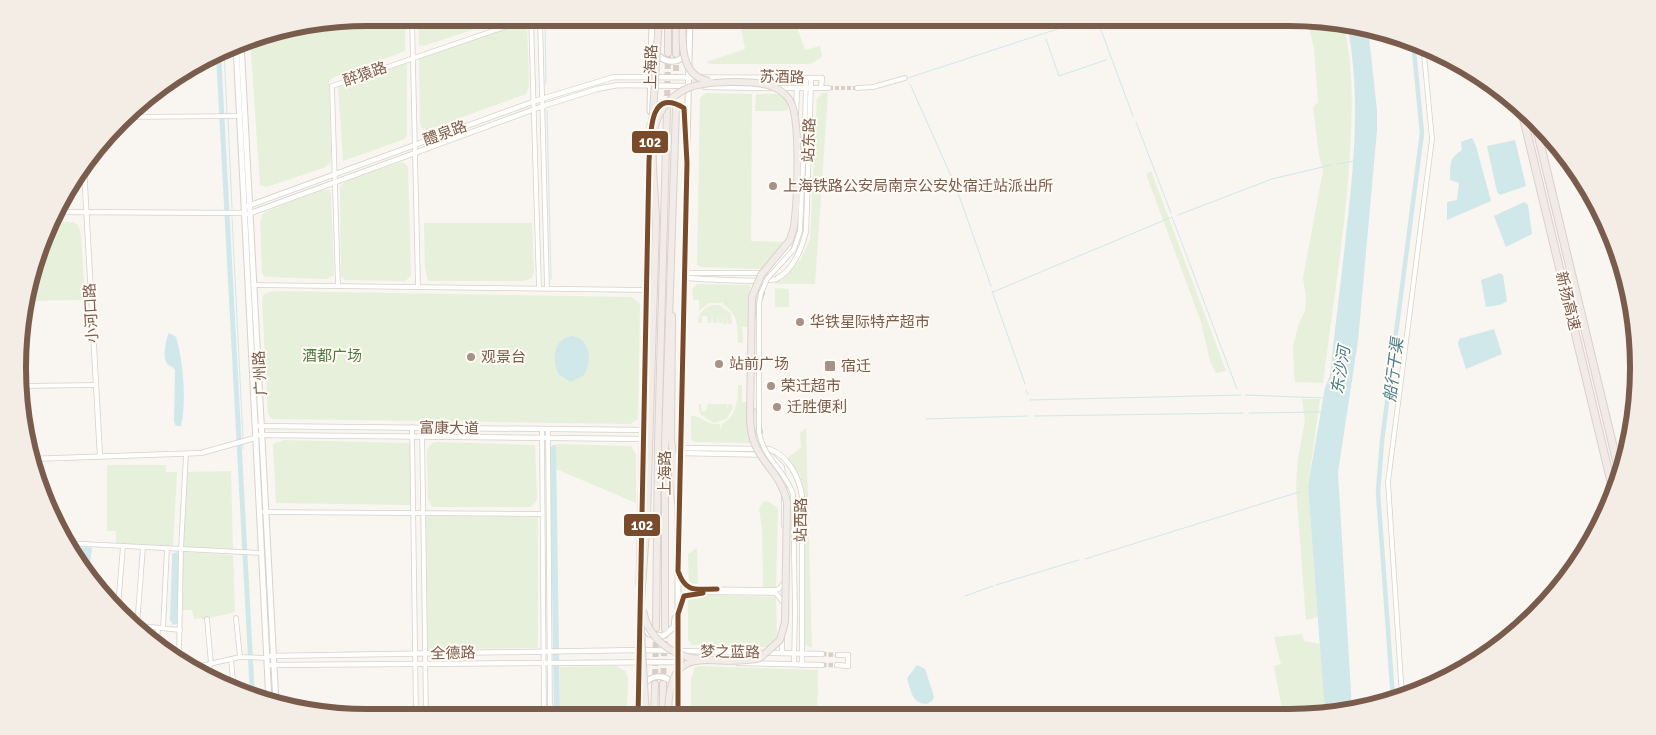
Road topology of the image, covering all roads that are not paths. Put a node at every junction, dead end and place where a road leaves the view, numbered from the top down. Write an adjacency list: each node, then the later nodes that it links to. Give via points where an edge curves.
1 (412, 26): 18 (street)
2 (507, 26): 18 (street, 醉猿路)
3 (531, 26): 33 (street)
4 (540, 26): 32 (street)
5 (654, 26): 11 (main road, via 656,52 663,60 675,62 687,53)
6 (654, 26): 19 (main road, 上海路)
7 (654, 26): 44 (highway, bridge)
8 (668, 26): 15 (highway, 上海路)
9 (676, 26): 16 (highway, 上海路)
10 (682, 26): 23 (highway, bridge, via 682,49 690,70 703,80)
11 (689, 26)
12 (690, 26): 20 (main road, 上海路)
13 (242, 50): 51 (main road, 广州路)
14 (236, 52): 39 (main road, 广州路)
15 (668, 54)
16 (676, 54)
17 (1424, 54): 158 (street, via 1432,139 1388,482)
18 (413, 58): 43 (street); 48 (street, 醉猿路, via 332,86)
19 (651, 76): 20 (street, 苏酒路); 24 (main road, 上海路); 32 (street, 醴泉路, via 614,77)
20 (690, 76): 21 (street, 苏酒路); 25 (main road, 上海路)
21 (808, 78): 28 (street, 站东路); 29 (street, 苏酒路, via 822,78)
22 (905, 78): 31 (street, via 879,86)
23 (744, 84): 44 (highway, bridge, via 703,84 676,95 658,118); 67 (highway, bridge, via 758,83 779,90 789,99 797,119 794,227 790,240 757,283 752,297)
24 (651, 86): 25 (street, 苏酒路); 35 (street, 醴泉路, via 618,85); 46 (main road, 上海路)
25 (689, 86): 26 (street, 苏酒路); 47 (main road, 上海路)
26 (786, 88): 27 (street, 苏酒路); 34 (street)
27 (797, 88): 28 (street, 苏酒路); 34 (street, 站东路)
28 (808, 88): 29 (street, 苏酒路); 56 (street, 站东路, via 806,232 799,253 784,273 774,279); 66 (street, bridge, via 800,231 794,249 767,279)
29 (821, 88): 30 (street)
30 (829, 88)
31 (857, 88)
32 (542, 98): 33 (street, 醴泉路); 35 (street)
33 (535, 101): 38 (street); 43 (street, 醴泉路)
34 (797, 102): 56 (street, 站东路, via 793,234 786,254 766,273)
35 (543, 106): 38 (street, 醴泉路); 63 (street)
36 (676, 107): 65 (highway, 上海路)
37 (667, 108): 119 (highway, 上海路)
38 (534, 110): 45 (street, 醴泉路); 62 (street)
39 (239, 116): 40 (street); 54 (main road, 广州路)
40 (136, 117)
41 (1525, 122): 92 (highway, 新扬高速)
42 (1538, 135): 91 (highway, 新扬高速)
43 (414, 144): 45 (street); 48 (street, 醴泉路)
44 (653, 145): 68 (highway, bridge, via 656,222)
45 (415, 152): 50 (street, 醴泉路); 61 (street)
46 (649, 161): 47 (main road, via 654,112 662,104 672,102 685,111); 57 (main road, 上海路)
47 (687, 163): 56 (main road, 上海路)
48 (334, 173): 50 (street, 醉猿路); 51 (street, 醴泉路)
49 (84, 177): 53 (street, 小河口路)
50 (335, 181): 55 (street, 醴泉路); 60 (street, 醉猿路)
51 (251, 205): 54 (street, 醴泉路); 55 (main road, 广州路)
52 (64, 212): 53 (street, 醴泉路)
53 (86, 212): 54 (street, 醴泉路); 69 (street, 小河口路)
54 (244, 212): 55 (street, 醴泉路); 58 (main road, 广州路)
55 (251, 213): 59 (main road, 广州路)
56 (684, 276): 87 (main road, 上海路)
57 (646, 278): 64 (main road, 上海路); 68 (highway)
58 (248, 285): 59 (street); 72 (main road, 广州路)
59 (255, 285): 60 (street); 73 (main road, 广州路)
60 (338, 286): 61 (street)
61 (418, 287): 62 (street)
62 (539, 288): 63 (street)
63 (547, 288): 64 (street)
64 (646, 290): 78 (main road, 上海路)
65 (669, 290): 93 (highway, via 673,329 671,439); 120 (highway, 上海路)
66 (760, 293): 67 (highway, bridge); 79 (street, bridge)
67 (752, 328): 71 (highway, bridge)
68 (652, 362): 106 (highway, bridge)
69 (95, 385): 70 (street); 89 (street, 小河口路)
70 (27, 386)
71 (752, 386): 79 (highway, bridge, via 753,418); 139 (highway, bridge, via 750,426 753,441 764,463 782,485 787,502 785,622 780,640 760,658)
72 (255, 426): 73 (street, 富康大道); 81 (main road, 广州路)
73 (262, 426): 74 (street, 富康大道); 80 (main road, 广州路)
74 (412, 427): 75 (street, 富康大道); 82 (street)
75 (422, 427): 76 (street, 富康大道); 83 (street)
76 (542, 429): 77 (street, 富康大道); 84 (street)
77 (548, 429): 78 (street, 富康大道); 85 (street)
78 (644, 430): 86 (main road, 上海路)
79 (759, 432): 130 (street, bridge, via 764,450 793,494)
80 (263, 435): 81 (street, 富康大道); 82 (street, 富康大道); 95 (main road, 广州路)
81 (255, 436): 88 (street, 富康大道, via 212,451); 94 (main road, 广州路)
82 (412, 436): 83 (street, 富康大道); 96 (street)
83 (422, 436): 84 (street, 富康大道); 97 (street)
84 (542, 438): 85 (street, 富康大道); 98 (street)
85 (548, 438): 86 (street, 富康大道); 127 (street)
86 (643, 439): 109 (main road, 上海路)
87 (679, 451): 93 (main road, 上海路); 107 (street, 站西路, via 770,455 778,461 784,481); 132 (street, 站西路, via 769,449 780,455 795,474 802,496)
88 (186, 454): 89 (street); 103 (street)
89 (100, 456): 90 (street)
90 (39, 459)
91 (1617, 461)
92 (1611, 480)
93 (678, 502): 105 (main road, 上海路)
94 (259, 512): 95 (street); 104 (main road, 广州路)
95 (267, 512): 96 (street); 135 (main road, 广州路)
96 (413, 513): 97 (street); 131 (street)
97 (423, 513): 98 (street); 128 (street)
98 (542, 514): 125 (street)
99 (76, 544): 100 (street)
100 (123, 546): 101 (street); 111 (street)
101 (143, 547): 102 (street); 114 (street)
102 (167, 548): 103 (street); 118 (street)
103 (181, 549): 104 (street); 121 (street)
104 (261, 553): 137 (main road, 广州路)
105 (678, 571): 108 (street, via 682,583 690,589); 110 (main road, 上海路)
106 (643, 581): 139 (highway, bridge, via 643,611 650,630 660,643 671,650); 167 (highway, bridge, via 640,624)
107 (783, 584): 108 (street, via 774,590); 112 (street, 站西路)
108 (717, 591): 112 (street, via 776,593); 113 (street, via 692,592 682,596)
109 (639, 592): 110 (main road, via 643,626 649,634 660,636 668,634 674,627); 123 (main road, 上海路)
110 (678, 592): 113 (main road, 上海路)
111 (118, 601)
112 (782, 601): 129 (street, 站西路)
113 (678, 614): 124 (main road, 上海路)
114 (136, 618)
115 (236, 618): 136 (street)
116 (206, 619): 145 (street)
117 (146, 627): 118 (street)
118 (161, 628): 121 (street); 122 (street)
119 (656, 628)
120 (665, 629)
121 (180, 630): 126 (street)
122 (159, 637)
123 (639, 650): 124 (street, 梦之蓝路); 127 (street, 全德路); 140 (main road, 上海路)
124 (678, 650): 129 (street, 梦之蓝路); 143 (main road, 上海路)
125 (544, 651): 127 (street, 全德路); 128 (street, 全德路); 141 (street)
126 (179, 652)
127 (550, 652): 142 (street)
128 (425, 653): 131 (street, 全德路); 144 (street)
129 (782, 653): 130 (street, 梦之蓝路)
130 (794, 653): 132 (street, 梦之蓝路); 147 (street)
131 (415, 654): 135 (street, 全德路); 146 (street)
132 (802, 654): 133 (street, 梦之蓝路); 150 (street, 站西路)
133 (822, 654)
134 (838, 655): 152 (street, via 848,655 848,666)
135 (274, 656): 137 (street, 全德路); 149 (main road, 广州路)
136 (240, 657): 137 (street); 138 (street)
137 (267, 657): 148 (main road, 广州路)
138 (231, 659): 145 (street); 155 (street)
139 (703, 659): 170 (highway, bridge, via 684,667 673,678)
140 (639, 661): 142 (street, 全德路); 143 (street, 梦之蓝路); 165 (main road, 上海路)
141 (544, 662): 142 (street, 全德路); 144 (street, 全德路); 163 (street)
142 (550, 662): 164 (street)
143 (678, 662): 147 (street, 梦之蓝路); 172 (main road, 上海路)
144 (425, 663): 146 (street, 全德路); 162 (street)
145 (210, 664): 153 (street); 154 (street)
146 (415, 664): 149 (street, 全德路); 161 (street)
147 (794, 664): 150 (street, 梦之蓝路)
148 (267, 665): 149 (street, 全德路); 159 (main road, 广州路)
149 (274, 665): 160 (main road, 广州路)
150 (802, 665): 151 (street, 梦之蓝路)
151 (822, 665)
152 (837, 665)
153 (202, 666)
154 (210, 670)
155 (233, 681)
156 (655, 684): 168 (highway)
157 (663, 684): 169 (highway)
158 (1402, 690)
159 (269, 694)
160 (276, 696)
161 (416, 709)
162 (426, 709)
163 (544, 709)
164 (550, 709)
165 (639, 709)
166 (640, 709): 171 (main road, via 642,686 650,678 661,676 674,684)
167 (645, 709)
168 (654, 709)
169 (663, 709)
170 (668, 709)
171 (676, 709)
172 (677, 709)

